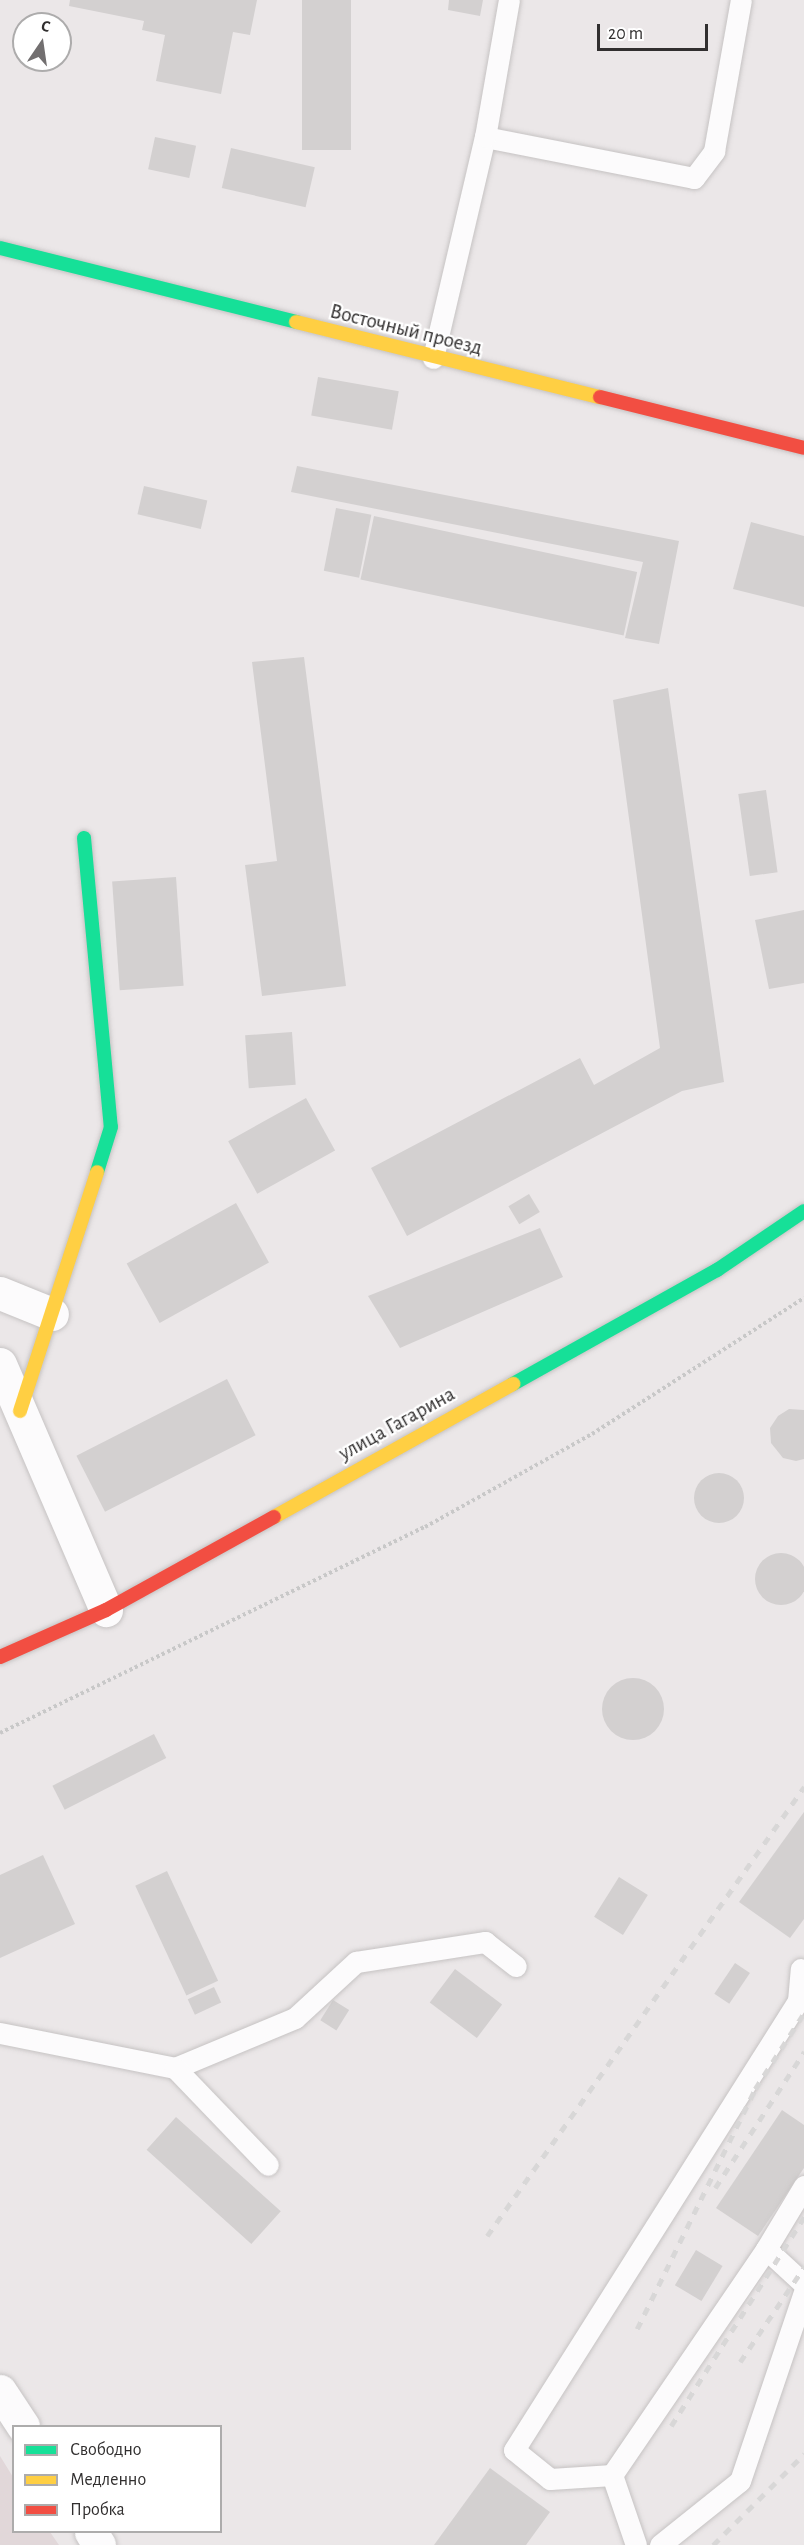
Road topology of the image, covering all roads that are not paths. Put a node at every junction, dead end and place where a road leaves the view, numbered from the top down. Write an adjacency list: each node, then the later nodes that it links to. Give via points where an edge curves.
1 (509, 0): 3 (lane)
2 (741, 0): 3 (lane, via 714,151 694,178)
3 (485, 137): 5 (lane)
4 (0, 248): 5 (street, Восточный проезд)
5 (433, 358): 6 (street, Восточный проезд)
6 (804, 448)
7 (84, 838): 10 (street, via 111,1127)
8 (804, 1211): 13 (street, улица Гагарина, via 717,1270)
9 (0, 1293): 10 (street)
10 (52, 1314): 12 (street)
11 (0, 1364): 12 (street)
12 (20, 1412): 13 (street)
13 (106, 1610): 14 (street, улица Гагарина)
14 (0, 1657)
15 (516, 1966): 18 (lane, via 485,1942 356,1962 295,2018)
16 (801, 1969): 26 (lane, via 798,2001 514,2450 550,2479)
17 (0, 2033): 18 (lane)
18 (175, 2068): 19 (lane)
19 (268, 2165)
20 (804, 2186): 21 (lane)
21 (766, 2249): 22 (lane); 26 (lane)
22 (804, 2284)
23 (804, 2292): 28 (lane, via 740,2481)
24 (0, 2391): 25 (street)
25 (22, 2425)
26 (612, 2475): 27 (lane)
27 (636, 2545)
28 (660, 2545)

